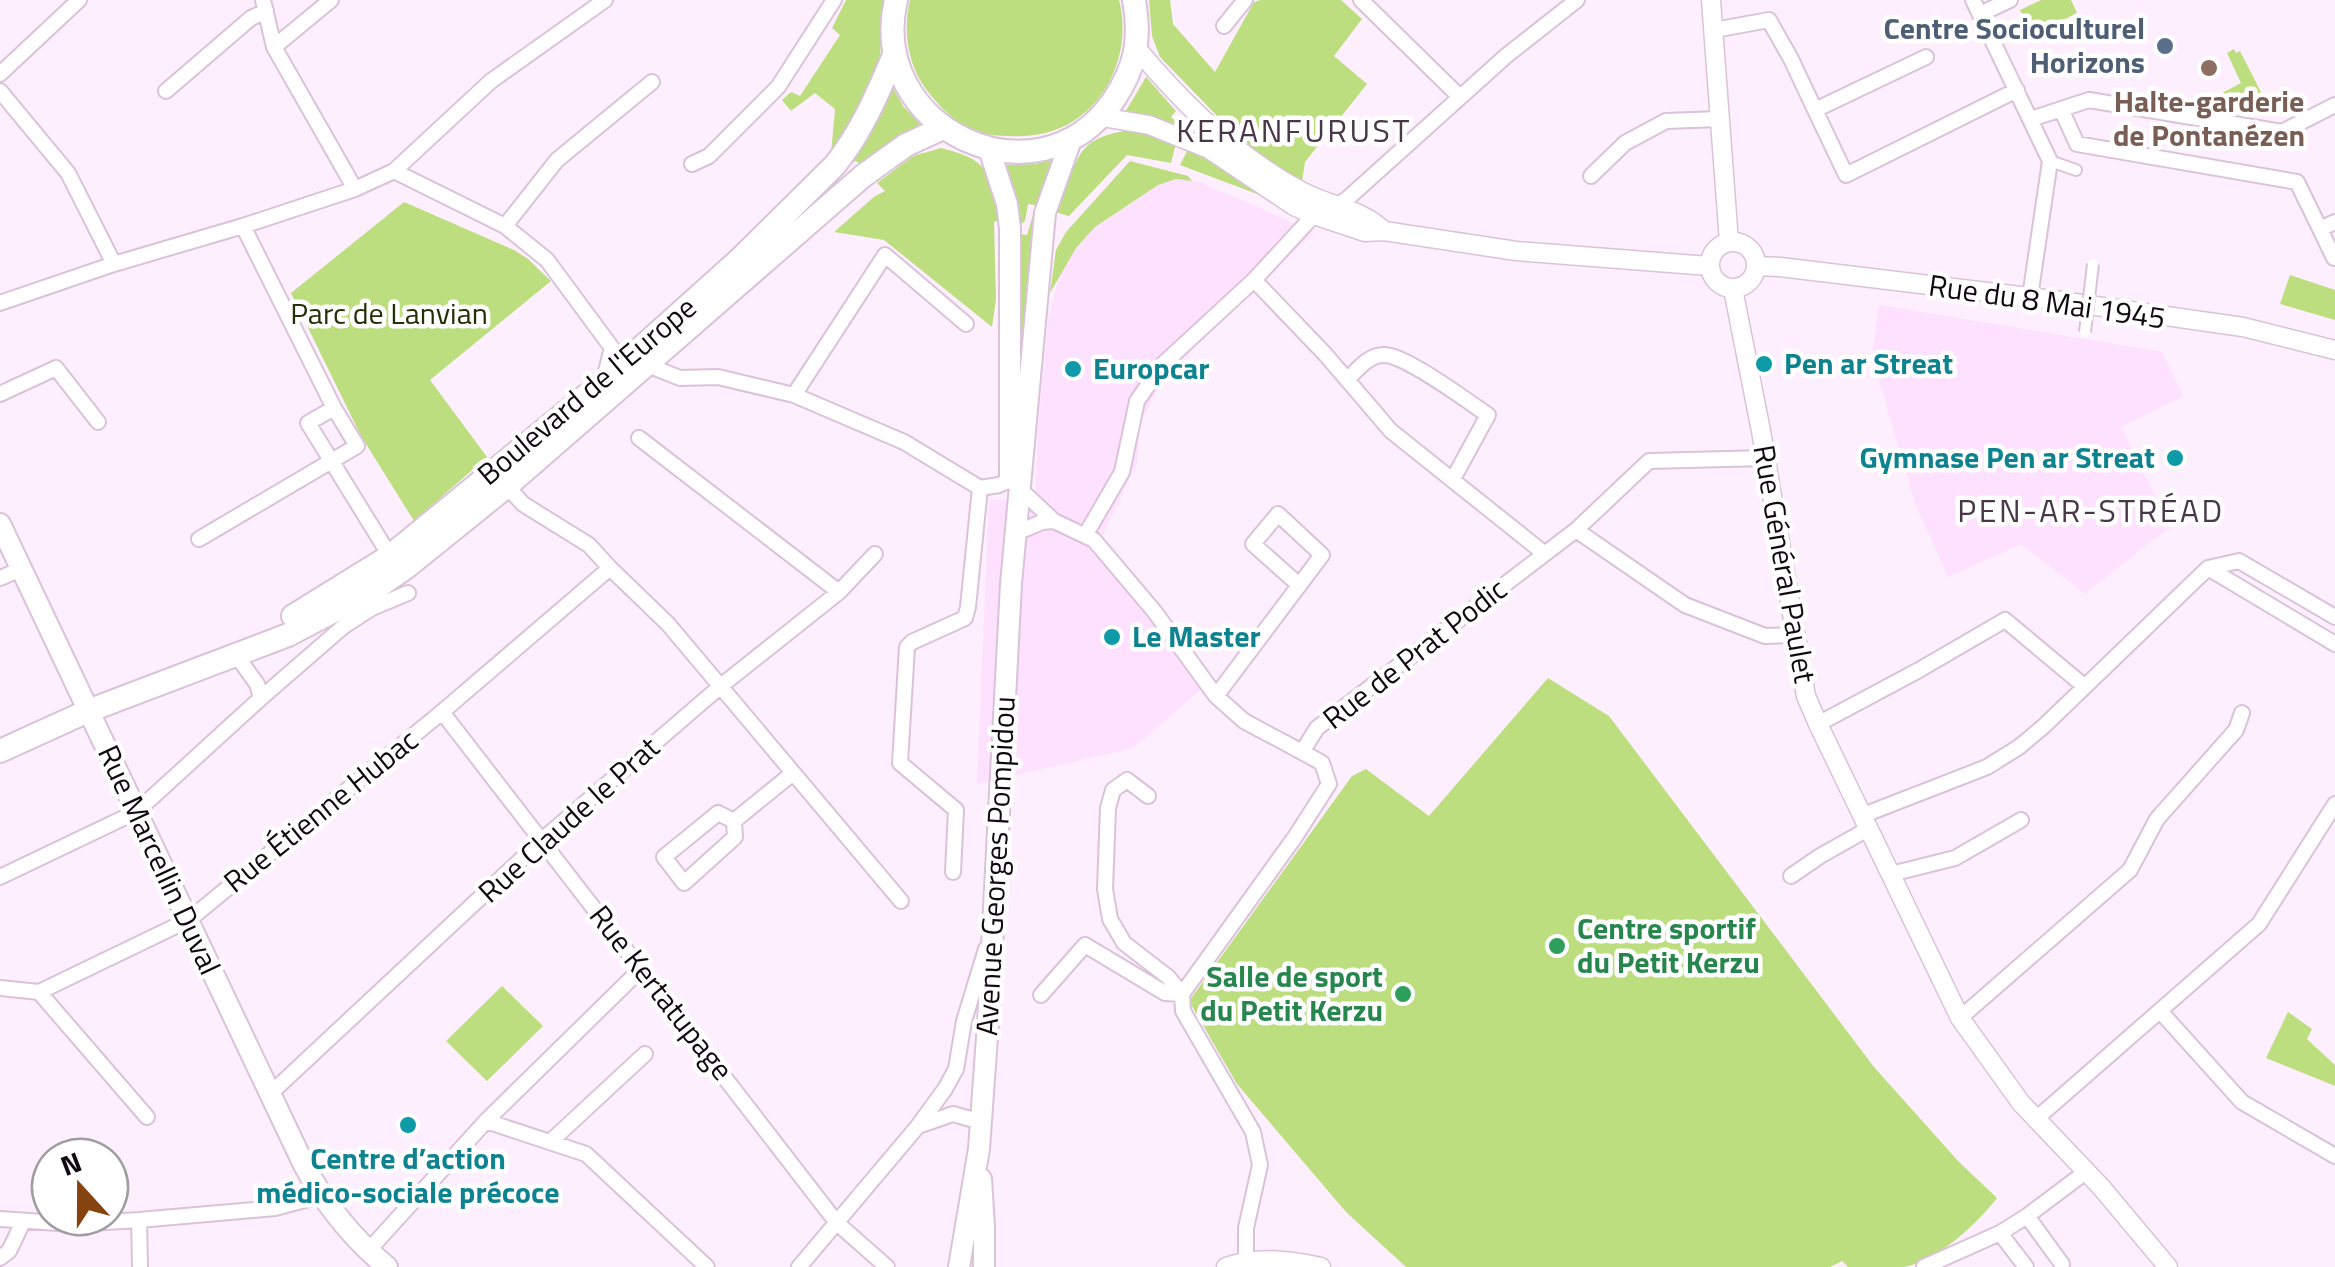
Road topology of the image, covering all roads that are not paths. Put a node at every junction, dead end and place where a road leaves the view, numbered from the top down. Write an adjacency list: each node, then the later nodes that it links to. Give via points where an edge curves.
1 (80, 0): 20 (street)
2 (331, 0): 16 (street)
3 (606, 0): 38 (street, via 491,82)
4 (834, 0): 36 (street, via 778,87 710,156)
5 (896, 0): 18 (main road)
6 (1134, 0): 17 (main road)
7 (1245, 0): 14 (street)
8 (1362, 0): 25 (street)
9 (1577, 0): 25 (street)
10 (1711, 0): 15 (street)
11 (2010, 0): 13 (street)
12 (264, 5): 16 (street); 23 (street)
13 (1976, 7): 24 (street)
14 (1224, 26)
15 (1714, 30): 28 (street, via 1768,20); 30 (street)
16 (274, 47): 40 (street)
17 (1138, 50): 29 (main road); 41 (street, via 1218,134 1303,192)
18 (895, 53): 32 (main road, via 908,90); 62 (main road, Boulevard de l'Europe, via 860,129 835,165)
19 (1926, 56): 28 (street)
20 (0, 74)
21 (652, 82): 45 (street, via 557,160)
22 (0, 90): 50 (street, via 68,173)
23 (166, 90)
24 (2017, 90): 28 (street, via 1846,174); 31 (street)
25 (1460, 96): 41 (street)
26 (2335, 105): 27 (street, via 2282,132 2089,100)
27 (2060, 109): 31 (street); 46 (street, via 2076,144 2297,182)
28 (1815, 110)
29 (1102, 117): 33 (main road); 42 (street, via 1210,149)
30 (1720, 119): 39 (street, via 1666,120 1625,143); 48 (street)
31 (2031, 119): 35 (street)
32 (943, 128): 34 (main road); 62 (main road, Boulevard de l'Europe, via 863,176)
33 (1071, 140): 34 (main road, via 1017,152); 73 (main road, Avenue Georges Pompidou, via 1046,213)
34 (989, 149): 73 (main road, Avenue Georges Pompidou, via 1010,228)
35 (2050, 161): 37 (street); 56 (street)
36 (692, 164)
37 (2076, 170)
38 (394, 171): 40 (street); 45 (street)
39 (1592, 176)
40 (355, 189): 44 (street)
41 (1336, 206): 47 (street, via 1371,218)
42 (1314, 215): 47 (street); 54 (street)
43 (2335, 222): 46 (street)
44 (244, 226): 50 (street); 67 (street)
45 (505, 226): 60 (street, via 548,260)
46 (2320, 229): 49 (street)
47 (1384, 231): 52 (street, via 1516,252)
48 (1729, 242): 52 (street, via 1715,250); 53 (street, via 1748,248)
49 (2334, 258)
50 (114, 264): 57 (street)
51 (2092, 264): 59 (street, bridge)
52 (1710, 266): 55 (street, via 1717,282)
53 (1756, 266): 55 (street, via 1750,282); 56 (street, Rue du 8 Mai 1945)
54 (1254, 280): 63 (street); 80 (street, via 1164,362 1137,400 1122,472)
55 (1733, 289): 70 (street, Rue Général Paulet)
56 (2030, 297): 61 (street, Rue du 8 Mai 1945, via 2243,327)
57 (0, 303)
58 (966, 324): 66 (street, via 885,255)
59 (2085, 332)
60 (612, 348): 62 (street); 64 (street)
61 (2335, 350)
62 (652, 360): 64 (main road, Boulevard de l'Europe); 66 (street, via 680,378 718,377); 74 (main road, Boulevard de l'Europe)
63 (1347, 380): 72 (street, via 1391,431); 72 (street, via 1385,354 1488,414)
64 (603, 382): 84 (main road, Boulevard de l'Europe)
65 (0, 394): 68 (street, via 56,368)
66 (794, 395): 75 (street, via 904,442)
67 (334, 408): 71 (street, via 358,446); 71 (street, via 308,423)
68 (98, 422)
69 (639, 438): 91 (street)
70 (1765, 458): 78 (street, Rue de Prat Podic, via 1649,461); 94 (street, Rue Général Paulet)
71 (332, 462): 81 (street); 84 (street)
72 (1452, 480): 83 (street)
73 (1015, 485): 75 (street); 76 (street); 79 (main road, Avenue Georges Pompidou); 89 (main road, Avenue Georges Pompidou)
74 (507, 486): 85 (street, via 523,504 589,544); 96 (main road, Boulevard de l'Europe, via 372,590)
75 (980, 488): 116 (street, Avenue Georges Pompidou, via 965,618 907,647 900,763 956,810)
76 (1054, 520): 79 (street); 80 (street)
77 (0, 524): 87 (main road, Rue Marcellin Duval)
78 (1576, 530): 83 (street, Rue de Prat Podic); 94 (street, via 1685,605 1765,636)
79 (1016, 533): 89 (main road, Avenue Georges Pompidou)
80 (1086, 534): 100 (street)
81 (198, 538)
82 (875, 554): 91 (street, Rue Claude le Prat)
83 (1546, 554): 107 (street, Rue de Prat Podic, via 1316,728)
84 (390, 556): 97 (main road, Boulevard de l'Europe)
85 (610, 568): 98 (street); 103 (street, Rue Étienne Hubac)
86 (2208, 568): 93 (street, via 2239,561); 95 (street); 99 (street)
87 (21, 569): 88 (street); 102 (main road, Rue Marcellin Duval)
88 (0, 578)
89 (1011, 584): 122 (main road, Avenue Georges Pompidou)
90 (1299, 585): 90 (street, via 1322,555 1278,514 1253,544); 100 (street)
91 (839, 592): 98 (street, Rue Claude le Prat)
92 (408, 593): 101 (street, via 344,626)
93 (2335, 617)
94 (1796, 635): 105 (street, Rue Général Paulet)
95 (2335, 644)
96 (236, 656): 97 (main road, Boulevard de l'Europe); 101 (street)
97 (212, 664): 102 (main road, Boulevard de l'Europe)
98 (722, 686): 108 (street); 115 (street, Rue Claude le Prat)
99 (2084, 686): 105 (street, via 2005,620); 114 (street, via 2019,747 1987,767)
100 (1216, 696): 107 (street, via 1244,721)
101 (261, 698): 111 (street)
102 (88, 711): 106 (main road, Boulevard de l'Europe); 111 (main road, Rue Marcellin Duval)
103 (442, 712): 115 (street, Rue Kertatupage); 121 (street, Rue Étienne Hubac)
104 (2242, 713): 129 (street, via 2236,730 2157,819 2130,870)
105 (1818, 724): 114 (street, Rue Général Paulet)
106 (0, 751)
107 (1302, 752): 126 (street, Rue de Prat Podic, via 1322,762 1329,784)
108 (792, 772): 113 (street); 120 (street)
109 (1148, 796): 126 (street, via 1127,780 1113,790 1105,889 1110,919 1124,942)
110 (2335, 804): 128 (street, via 2260,924)
111 (136, 812): 119 (street); 121 (main road, Rue Marcellin Duval)
112 (2021, 820): 117 (street, via 1955,858)
113 (734, 821): 113 (street, via 718,813 664,858 684,884 735,838)
114 (1864, 822): 117 (street, Rue Général Paulet); 118 (street)
115 (542, 840): 123 (street, Rue Kertatupage); 132 (street, Rue Claude le Prat)
116 (953, 872)
117 (1891, 874): 129 (street, Rue Général Paulet)
118 (1791, 876)
119 (0, 877)
120 (901, 901)
121 (187, 919): 125 (street, Rue Étienne Hubac); 132 (main road, Rue Marcellin Duval)
122 (994, 924): 131 (street); 137 (main road, Avenue Georges Pompidou)
123 (642, 968): 136 (street); 148 (street, Rue Kertatupage)
124 (0, 988): 125 (street)
125 (38, 992): 134 (street)
126 (1182, 994): 127 (street, via 1166,993 1085,946); 152 (street, via 1183,1011 1253,1132 1260,1165)
127 (1040, 995)
128 (2160, 1011): 135 (street); 141 (street, via 2242,1102)
129 (1960, 1018): 135 (street, Rue Général Paulet)
130 (644, 1054): 139 (street)
131 (946, 1089): 133 (street); 138 (street)
132 (270, 1094): 143 (main road, Rue Marcellin Duval)
133 (953, 1114): 137 (street); 138 (street)
134 (147, 1117)
135 (2036, 1119): 142 (street, Rue Général Paulet)
136 (486, 1121): 139 (street); 150 (street)
137 (981, 1122): 140 (main road, Avenue Georges Pompidou)
138 (918, 1126): 148 (street)
139 (550, 1142): 156 (street, via 586,1154)
140 (979, 1149): 159 (main road, Avenue Georges Pompidou); 160 (main road, Avenue Georges Pompidou)
141 (2335, 1156)
142 (2087, 1172): 144 (street); 165 (street, Rue Général Paulet)
143 (320, 1196): 146 (street, via 275,1208); 150 (main road, Rue Marcellin Duval)
144 (2027, 1216): 149 (street); 153 (street)
145 (0, 1219): 147 (street)
146 (140, 1220): 147 (street); 154 (street)
147 (23, 1222): 151 (street)
148 (838, 1223): 157 (street); 158 (street, Rue Kertatupage)
149 (2000, 1233): 163 (street); 164 (street)
150 (368, 1251): 155 (main road, Rue Marcellin Duval)
151 (0, 1258)
152 (1246, 1260): 161 (street); 162 (street)
153 (2062, 1264)
154 (140, 1267)
155 (386, 1267)
156 (706, 1267)
157 (799, 1267)
158 (887, 1267)
159 (959, 1267)
160 (984, 1267)
161 (1226, 1267)
162 (1321, 1267)
163 (1924, 1267)
164 (2026, 1267)
165 (2168, 1267)

